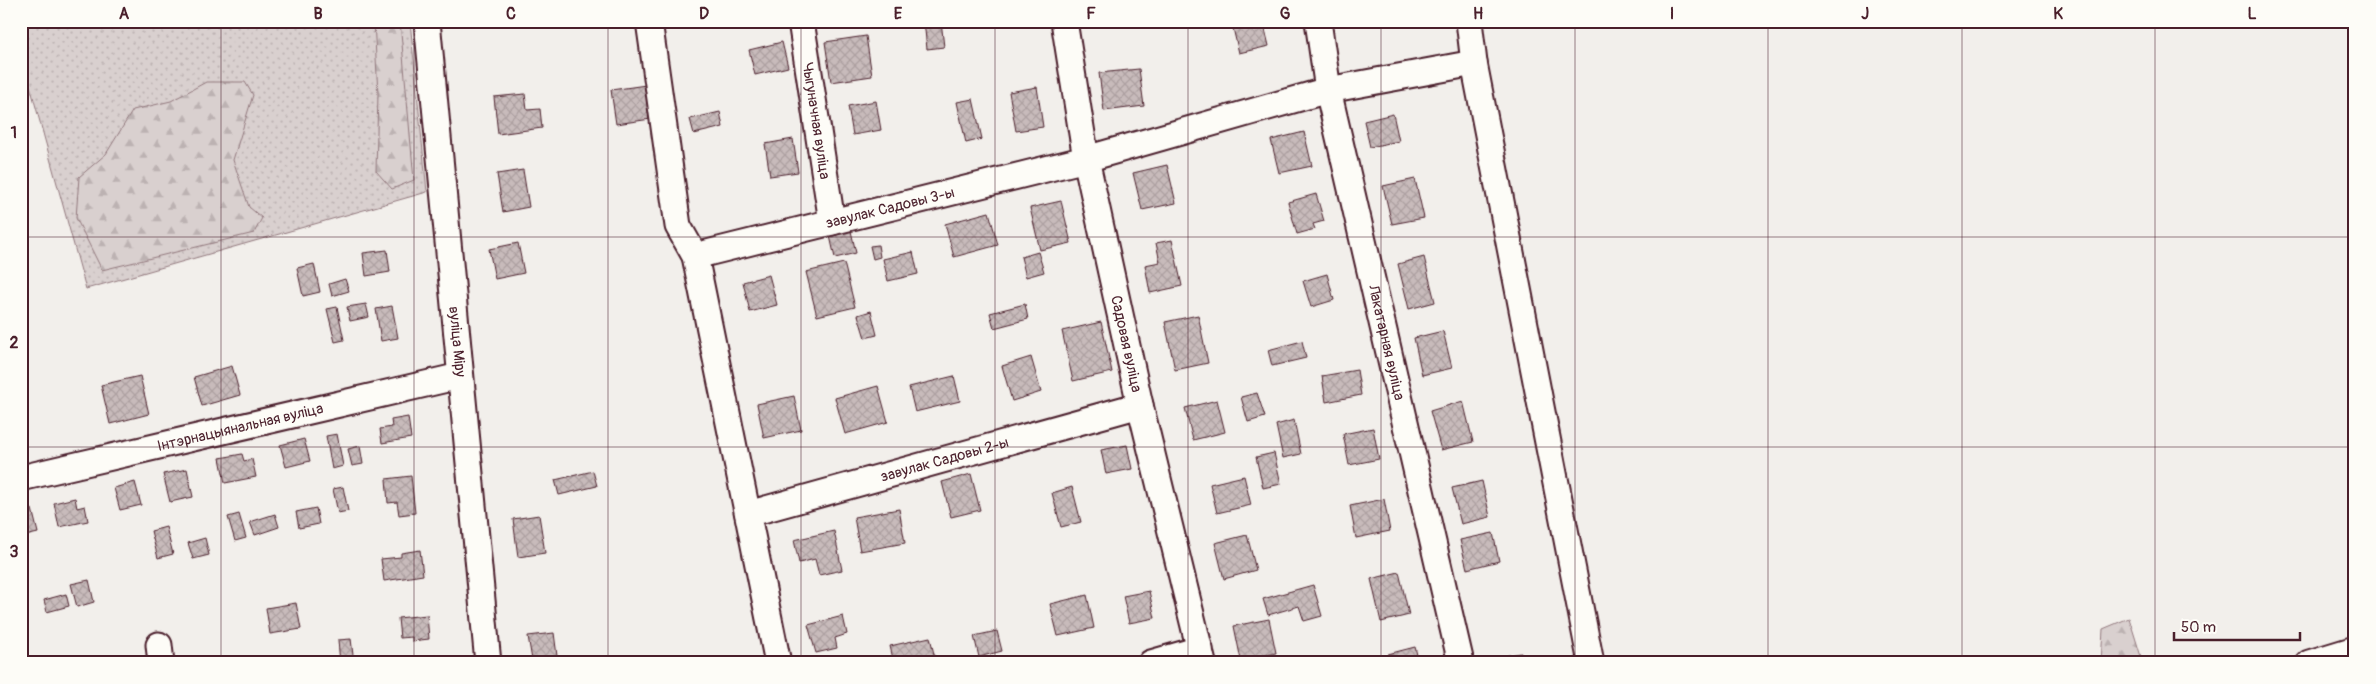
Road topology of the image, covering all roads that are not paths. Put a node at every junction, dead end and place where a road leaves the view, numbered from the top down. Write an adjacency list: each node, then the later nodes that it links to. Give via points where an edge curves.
1 (428, 21): 12 (street, вуліца Міру)
2 (649, 21): 11 (street, via 678,226)
3 (801, 21): 10 (street, Чыгуначная вуліца)
4 (1064, 21): 9 (street, Садовая вуліца)
5 (1318, 21): 8 (street, Лакатарная вуліца)
6 (1469, 21): 7 (street)
7 (1474, 63): 8 (street, завулак Садовы 3-ы); 22 (street)
8 (1328, 90): 9 (street, завулак Садовы 3-ы); 21 (street, Лакатарная вуліца)
9 (1086, 159): 10 (street, завулак Садовы 3-ы); 13 (street, Садовая вуліца)
10 (832, 222): 11 (street, завулак Садовы 3-ы)
11 (694, 256): 15 (street)
12 (460, 376): 14 (street, Інтэрнацыянальная вуліца); 18 (street, вуліца Міру)
13 (1140, 405): 15 (street, завулак Садовы 2-ы); 17 (street, Садовая вуліца)
14 (21, 478)
15 (748, 514): 19 (street)
16 (2355, 649): 23 (street)
17 (1202, 656): 20 (street)
18 (488, 663)
19 (778, 663)
20 (1151, 663)
21 (1461, 663)
22 (1591, 663)
23 (2309, 663)

